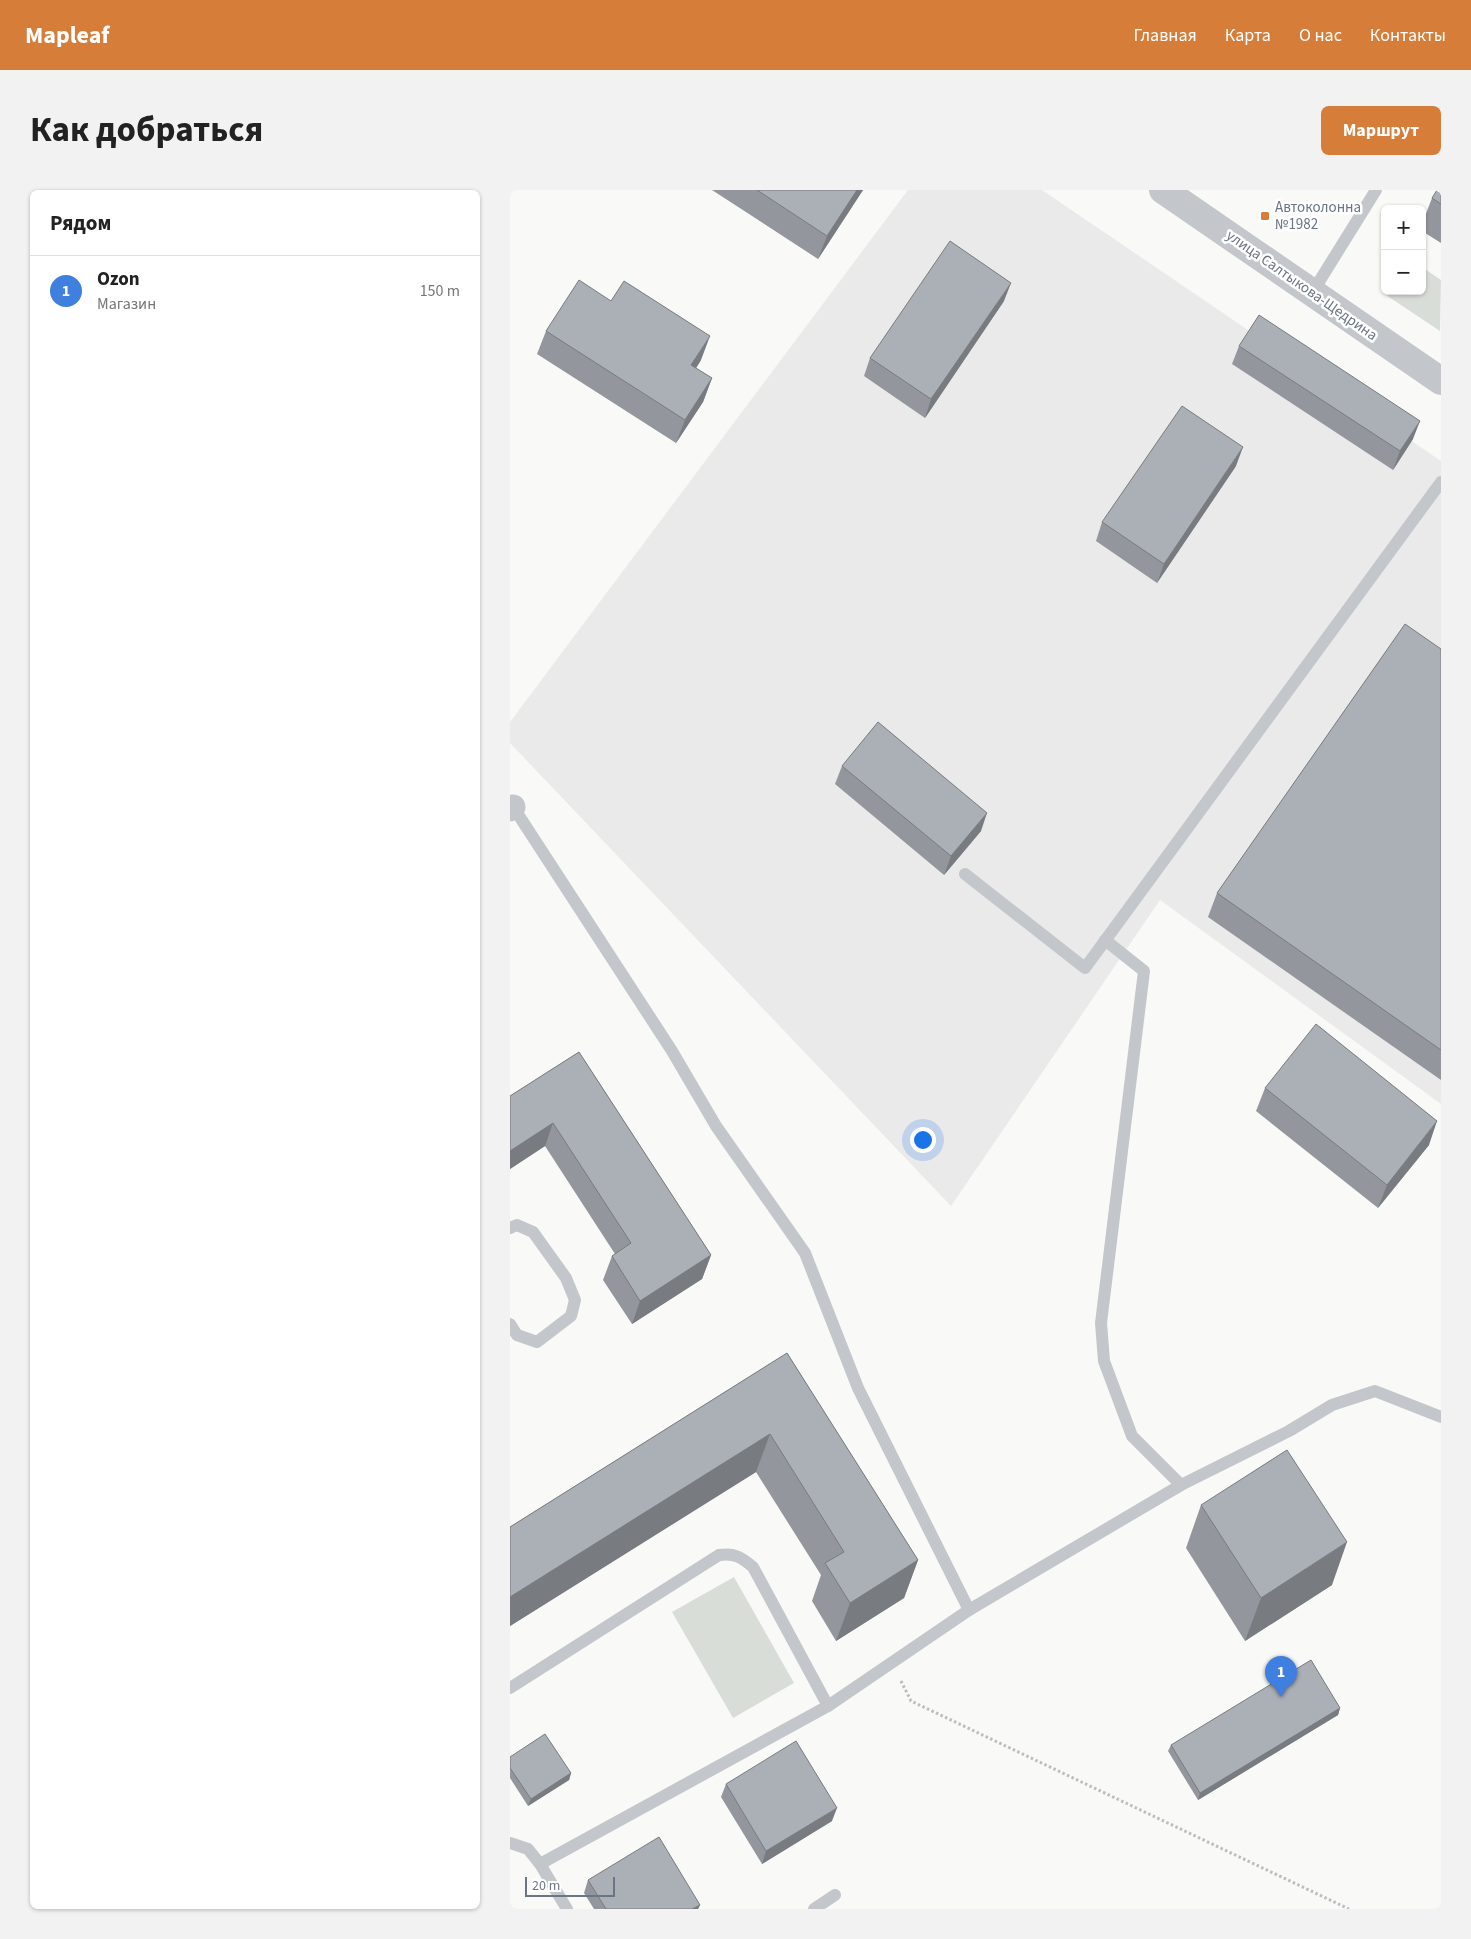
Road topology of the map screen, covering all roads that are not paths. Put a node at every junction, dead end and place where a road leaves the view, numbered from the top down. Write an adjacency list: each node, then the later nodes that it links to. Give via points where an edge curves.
1 (1163, 190): 3 (street, улица Салтыкова-Щедрина)
2 (1376, 190): 3 (lane)
3 (1312, 293): 4 (street, улица Салтыкова-Щедрина)
4 (1439, 374)
5 (1441, 482): 8 (lane)
6 (511, 806): 13 (lane, via 672,1051 716,1126 805,1253 858,1388)
7 (965, 874): 8 (lane, via 1085,968)
8 (1105, 940): 12 (lane, via 1144,971 1101,1324 1104,1361 1132,1436)
9 (510, 1228): 10 (lane, via 517,1225 533,1232 566,1278 575,1300 571,1316 537,1342 517,1335)
10 (510, 1324)
11 (1441, 1417): 12 (lane, via 1375,1391 1332,1405 1289,1431)
12 (1181, 1485): 13 (lane)
13 (969, 1610): 15 (lane)
14 (510, 1688): 15 (lane, via 719,1555 731,1553 741,1556 753,1567)
15 (828, 1706): 17 (lane)
16 (510, 1842): 17 (lane, via 528,1849)
17 (540, 1864): 19 (lane)
18 (835, 1895): 20 (lane)
19 (567, 1909)
20 (814, 1909)

